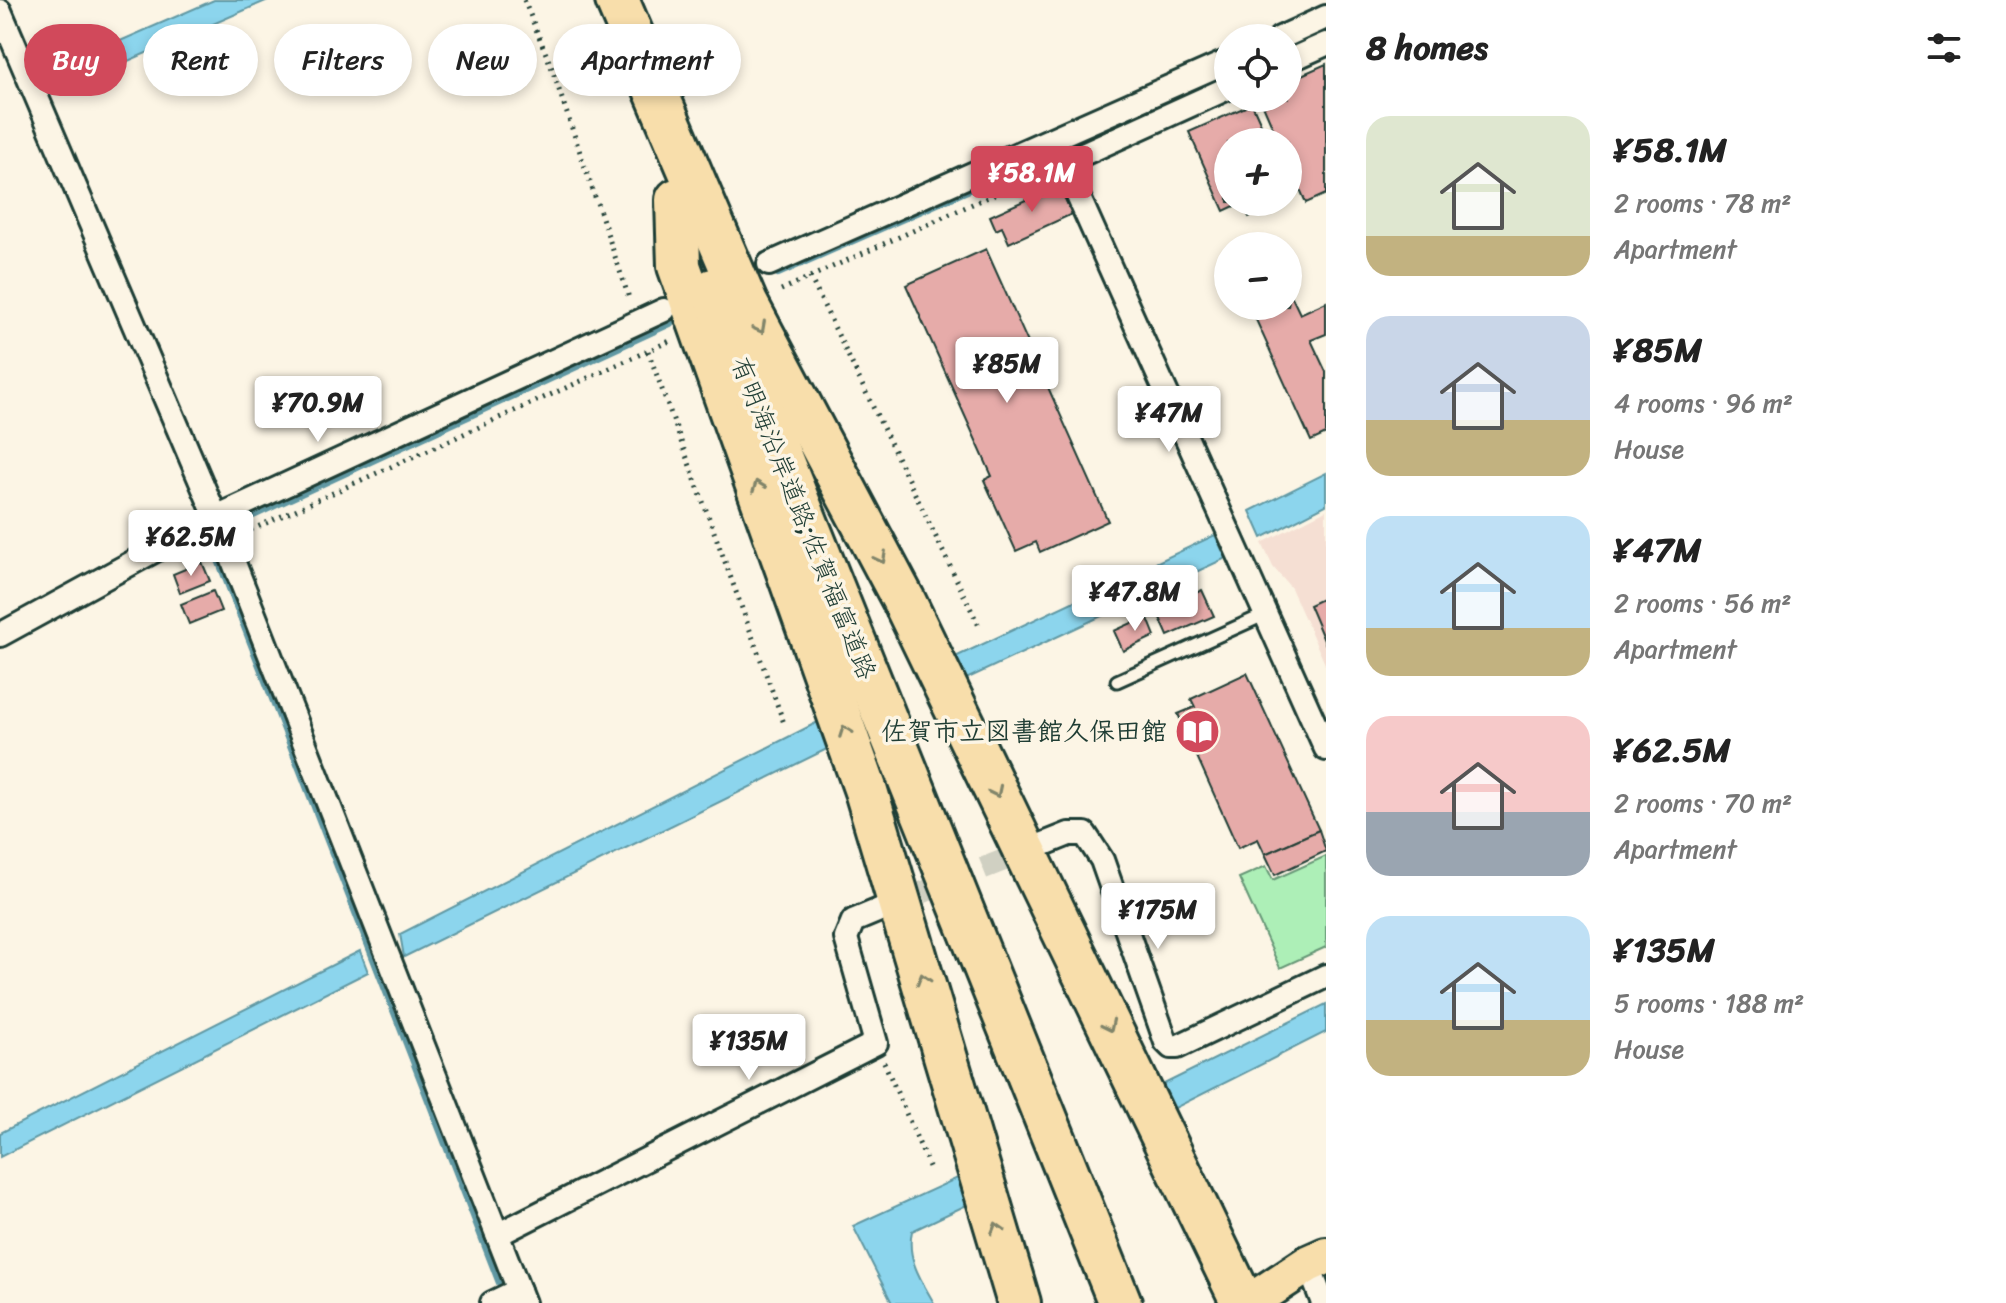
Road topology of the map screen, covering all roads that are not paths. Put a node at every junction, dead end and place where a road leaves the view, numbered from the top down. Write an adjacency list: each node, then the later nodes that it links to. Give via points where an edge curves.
1 (596, 0): 12 (highway, 有明海沿岸道路;佐賀福富道路)
2 (617, 0): 29 (highway, one-way to 29, via 746,303 903,599)
3 (0, 11): 15 (street)
4 (1326, 17): 5 (street)
5 (1302, 28)
6 (1326, 44): 7 (street)
7 (1302, 55)
8 (1214, 67): 10 (street)
9 (1214, 94): 11 (street)
10 (1053, 140): 11 (street); 13 (street)
11 (1063, 163): 16 (street)
12 (677, 200): 27 (highway, one-way to 12, via 866,791 679,266); 28 (highway, 有明海沿岸道路;佐賀福富道路)
13 (769, 264)
14 (664, 310): 15 (street)
15 (216, 517): 17 (street); 23 (street)
16 (1266, 614): 18 (lane); 19 (street)
17 (0, 635)
18 (1117, 681)
19 (1326, 749)
20 (1039, 846): 22 (street, via 1069,834 1085,834 1102,860 1171,1047)
21 (889, 906): 23 (street, via 853,921 846,938 876,1043)
22 (1326, 976)
23 (497, 1235): 25 (street)
24 (1317, 1260): 29 (main road); 30 (street)
25 (521, 1296): 26 (street)
26 (492, 1303)
27 (1019, 1303)
28 (1120, 1303)
29 (1246, 1303)
30 (1323, 1303)

